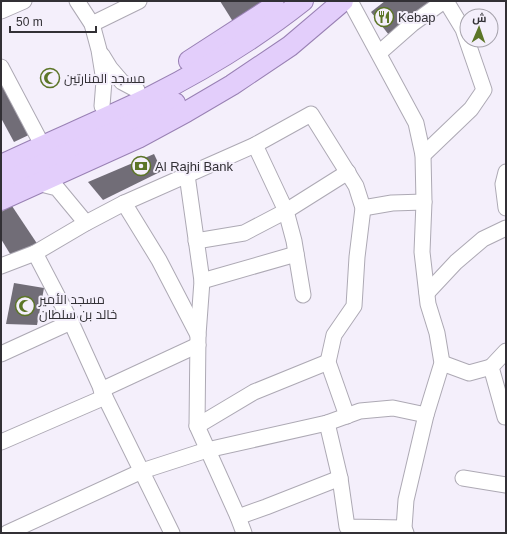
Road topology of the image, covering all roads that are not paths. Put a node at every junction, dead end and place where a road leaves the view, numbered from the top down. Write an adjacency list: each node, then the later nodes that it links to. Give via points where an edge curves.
1 (24, 1): 8 (street)
2 (77, 1): 9 (street)
3 (139, 1): 9 (street)
4 (281, 1): 13 (main road, via 226,38)
5 (303, 1): 19 (main road, via 243,44 197,72 148,98)
6 (445, 1): 11 (street, via 412,24); 18 (street, via 463,29 484,90 471,109)
7 (344, 2): 11 (street); 23 (main road, via 314,18 222,77 158,112); 24 (main road, via 290,46 232,85 138,138)
8 (1, 11)
9 (92, 24): 10 (street)
10 (99, 50): 13 (street, via 122,82); 14 (street, via 104,81)
11 (379, 53): 18 (street, via 416,122)
12 (1, 68): 15 (street)
13 (137, 90): 14 (main road)
14 (102, 106): 15 (main road)
15 (38, 137): 17 (main road)
16 (255, 145): 20 (street, via 311,114); 22 (street); 30 (street)
17 (1, 153)
18 (423, 155): 26 (street)
19 (1, 165)
20 (348, 172): 28 (street); 30 (street)
21 (506, 172): 29 (street, via 503,184)
22 (187, 175): 27 (street); 33 (street)
23 (1, 183)
24 (37, 183): 25 (main road); 31 (street, via 57,188)
25 (1, 200)
26 (424, 202): 28 (street, via 392,203); 38 (street, via 422,252)
27 (124, 203): 31 (street); 41 (street, via 159,260)
28 (363, 208): 44 (street, via 354,306 334,335)
29 (506, 208)
30 (286, 211): 33 (street, via 244,233); 35 (street)
31 (86, 223): 34 (street)
32 (506, 228): 38 (street, via 483,239)
33 (196, 242): 37 (street)
34 (35, 253): 36 (street); 40 (street)
35 (296, 254): 37 (street); 39 (street)
36 (1, 266)
37 (202, 281): 41 (street)
38 (426, 293): 45 (street)
39 (303, 295)
40 (71, 322): 43 (street); 47 (street)
41 (198, 340): 47 (street); 52 (street)
42 (506, 351): 46 (street)
43 (1, 354)
44 (328, 362): 49 (street); 52 (street, via 254,392)
45 (442, 363): 46 (street, via 469,373); 48 (street)
46 (491, 367): 50 (street)
47 (103, 393): 53 (street); 55 (street)
48 (426, 415): 49 (street, via 393,408 360,411); 60 (street, via 406,500)
49 (347, 416): 51 (street)
50 (506, 417)
51 (327, 423): 54 (street); 56 (street)
52 (197, 426): 54 (street)
53 (1, 442)
54 (207, 450): 55 (street); 59 (street)
55 (142, 471): 61 (street); 62 (street)
56 (340, 478): 59 (street); 60 (street, via 347,528)
57 (463, 478): 58 (street)
58 (506, 485)
59 (238, 517): 63 (street)
60 (405, 531)
61 (7, 533)
62 (172, 533)
63 (244, 533)

